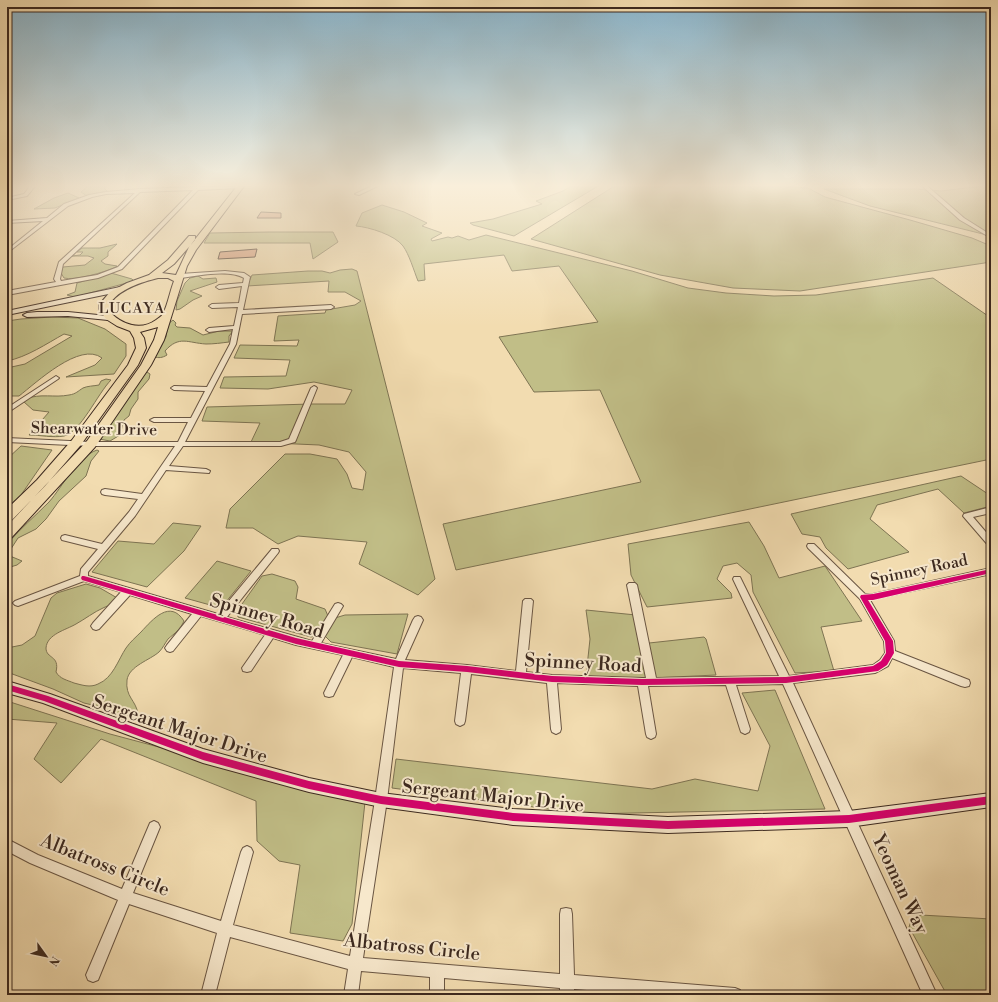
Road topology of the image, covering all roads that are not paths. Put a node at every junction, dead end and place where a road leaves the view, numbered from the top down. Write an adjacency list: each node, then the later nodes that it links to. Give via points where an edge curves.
1 (32, 232): 7 (street)
2 (95, 232): 11 (street, via 61,263 57,279)
3 (155, 232): 11 (street, via 120,268 98,276)
4 (197, 232): 9 (main road, via 171,262)
5 (204, 232): 10 (main road, via 192,249)
6 (7, 247): 7 (street)
7 (13, 247): 8 (street)
8 (7, 252)
9 (151, 276): 10 (main road); 14 (main road)
10 (179, 278): 12 (street, via 240,273 247,277); 20 (main road)
11 (59, 283): 15 (street)
12 (245, 284): 13 (street); 18 (street)
13 (219, 287)
14 (120, 289): 19 (street); 22 (main road, via 104,305 103,310)
15 (7, 294)
16 (212, 306): 18 (street)
17 (331, 307): 18 (street)
18 (240, 308): 23 (street)
19 (7, 313)
20 (166, 317): 24 (main road, via 150,328); 35 (main road, via 159,340 146,365)
21 (7, 318): 22 (street, via 49,313)
22 (108, 318): 24 (main road)
23 (237, 327): 25 (street); 29 (street, via 234,344)
24 (134, 329): 34 (main road, via 139,338 140,348 133,365)
25 (209, 330)
26 (56, 378): 30 (street)
27 (174, 388): 29 (street)
28 (314, 388): 36 (street, Shearwater Drive, via 292,440 281,444)
29 (209, 389): 32 (street)
30 (7, 410)
31 (154, 420): 32 (street)
32 (192, 420): 36 (street)
33 (7, 440): 34 (street, Shearwater Drive)
34 (76, 443): 35 (street, Shearwater Drive); 42 (main road, via 42,483)
35 (91, 444): 36 (street, Shearwater Drive); 43 (main road)
36 (180, 444): 37 (street)
37 (164, 468): 38 (street); 40 (street)
38 (206, 471)
39 (105, 492): 40 (street)
40 (144, 497): 47 (street)
41 (991, 510): 45 (street, via 967,516)
42 (7, 518)
43 (7, 534)
44 (65, 538): 47 (street)
45 (991, 543)
46 (811, 546): 54 (street)
47 (104, 547): 50 (street, via 84,571)
48 (275, 550): 59 (street)
49 (991, 570): 54 (street, Spinney Road)
50 (84, 578): 53 (street, Spinney Road); 56 (street)
51 (737, 579): 72 (street, Yeoman Way)
52 (632, 585): 74 (street)
53 (128, 591): 58 (street, Spinney Road); 61 (street)
54 (863, 597): 66 (street, Spinney Road, via 889,641)
55 (528, 601): 70 (street)
56 (18, 603)
57 (338, 606): 63 (street)
58 (199, 612): 59 (street, Spinney Road); 64 (street)
59 (220, 618): 62 (street, Spinney Road)
60 (418, 620): 67 (street)
61 (96, 626)
62 (271, 634): 63 (street, Spinney Road); 68 (street)
63 (315, 645): 65 (street, Spinney Road)
64 (170, 648)
65 (349, 653): 67 (street, Spinney Road); 77 (street)
66 (890, 653): 72 (street, Spinney Road, via 875,669); 75 (street)
67 (399, 664): 69 (street, Spinney Road); 82 (street)
68 (247, 668)
69 (467, 669): 70 (street, Spinney Road); 78 (street)
70 (521, 676): 71 (street, Spinney Road)
71 (552, 679): 74 (street, Spinney Road); 79 (street)
72 (786, 680): 73 (street, Spinney Road); 84 (street, Yeoman Way)
73 (730, 681): 74 (street, Spinney Road); 80 (street)
74 (647, 682): 81 (street)
75 (965, 683)
76 (7, 687): 82 (street, Sergeant Major Drive, via 202,756 309,785)
77 (329, 693)
78 (460, 721)
79 (556, 729)
80 (745, 729)
81 (651, 734)
82 (381, 800): 84 (street, Sergeant Major Drive, via 513,817 668,825); 91 (street)
83 (991, 800): 84 (street, Sergeant Major Drive)
84 (849, 819): 100 (street, Yeoman Way)
85 (154, 827): 88 (street)
86 (7, 845): 88 (street, Albatross Circle, via 34,859)
87 (247, 852): 90 (street)
88 (126, 897): 90 (street, Albatross Circle); 93 (street)
89 (566, 914): 94 (street)
90 (225, 929): 91 (street, Albatross Circle); 95 (street)
91 (356, 964): 92 (street, Albatross Circle); 96 (street)
92 (437, 970): 94 (street, Albatross Circle); 97 (street)
93 (92, 975)
94 (566, 981): 98 (street); 99 (street, Albatross Circle)
95 (208, 995)
96 (351, 995)
97 (437, 995)
98 (567, 995)
99 (735, 995)
100 (930, 995)

